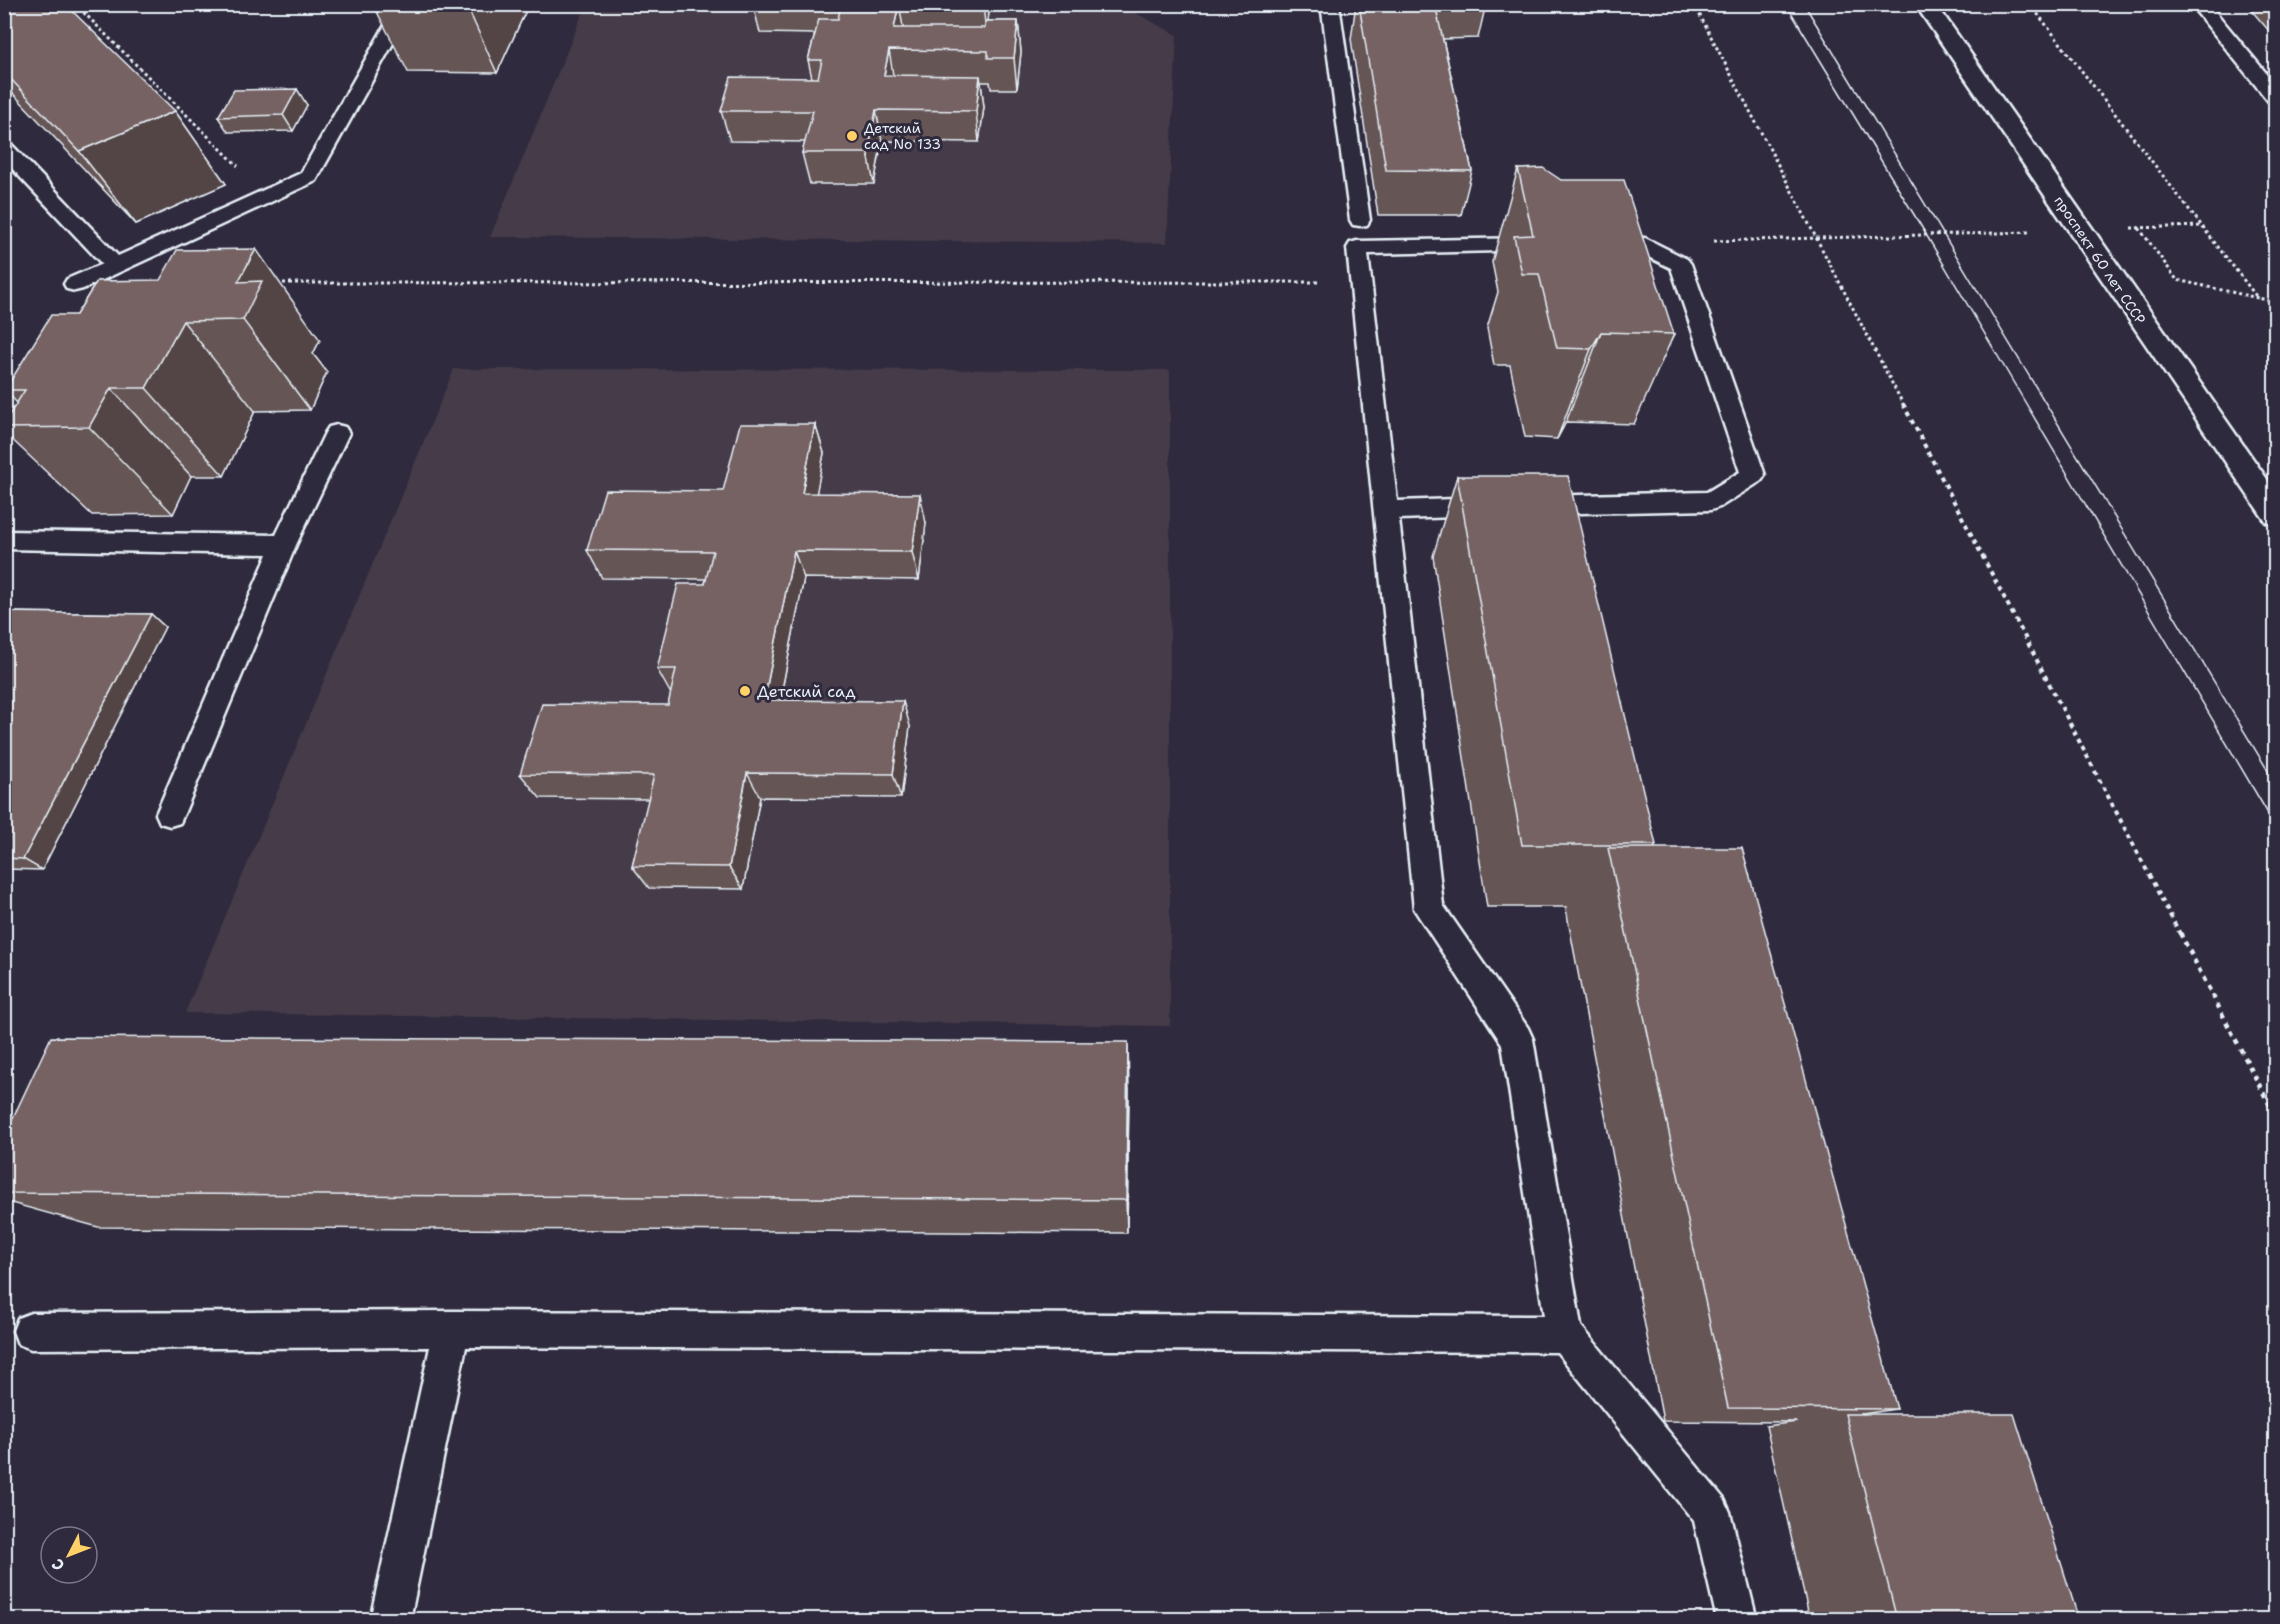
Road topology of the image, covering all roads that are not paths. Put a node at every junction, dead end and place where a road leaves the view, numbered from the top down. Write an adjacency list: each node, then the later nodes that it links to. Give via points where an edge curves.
1 (406, 4): 10 (lane, via 309,177)
2 (1330, 4): 7 (lane)
3 (1925, 4): 14 (main road, проспект 60 лет СССР)
4 (2199, 4): 5 (lane)
5 (2276, 98)
6 (4, 148): 10 (lane)
7 (1360, 220)
8 (1591, 243): 13 (lane, via 1638,243 1680,264 1753,475 1711,501)
9 (1556, 244): 13 (lane, via 1357,248)
10 (115, 265): 11 (lane)
11 (75, 284)
12 (337, 433): 16 (lane)
13 (1385, 510): 20 (lane, via 1429,909 1517,1039)
14 (2276, 515)
15 (4, 540): 16 (lane)
16 (285, 545): 17 (lane)
17 (170, 814)
18 (452, 1329): 19 (lane); 20 (lane); 21 (lane)
19 (31, 1331)
20 (1565, 1334): 22 (lane, via 1711,1512)
21 (390, 1620)
22 (1737, 1620)

